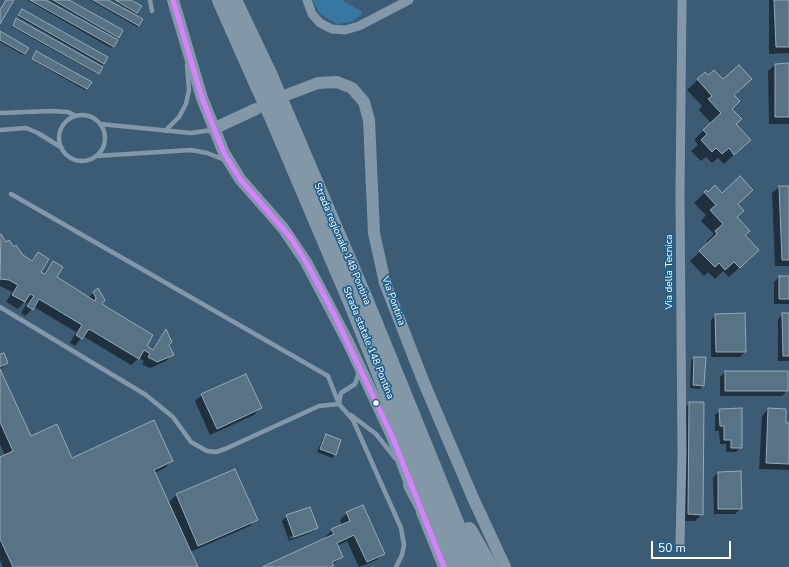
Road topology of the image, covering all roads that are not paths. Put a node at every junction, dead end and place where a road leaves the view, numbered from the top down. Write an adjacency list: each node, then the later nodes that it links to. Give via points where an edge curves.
1 (150, 0): 8 (lane)
2 (173, 0): 9 (street)
3 (220, 0): 10 (highway, Strada regionale 148 Pontina)
4 (234, 0): 10 (highway, Strada regionale 148 Pontina)
5 (307, 0): 6 (street, via 317,20 332,29 345,30 359,26)
6 (409, 0)
7 (682, 0): 31 (street, Via della Tecnica)
8 (152, 11)
9 (186, 44): 17 (street); 19 (lane, via 187,99 182,112)
10 (264, 82): 15 (highway, Strada regionale 148 Pontina, bridge)
11 (289, 94): 37 (street, Via Pontina, via 318,83 337,82 352,88 364,102 369,120 374,233 385,283 427,390)
12 (256, 109): 17 (street)
13 (0, 113): 14 (lane, via 52,111 68,112)
14 (76, 116): 16 (lane, via 91,117); 20 (lane, via 61,129)
15 (281, 119): 30 (highway, Strada regionale 148 Pontina, via 366,298); 34 (highway, Strada statale 148 Pontina)
16 (100, 124): 19 (lane); 21 (lane, via 105,141 101,152)
17 (213, 129): 19 (lane, via 196,133); 22 (street)
18 (0, 130): 20 (lane, via 26,128)
19 (165, 131)
20 (62, 148): 21 (lane, via 68,156 77,160 87,160)
21 (96, 156): 22 (lane, via 191,150)
22 (228, 161): 25 (street, via 246,187 299,250 339,322)
23 (11, 194): 26 (lane, via 328,376)
24 (0, 307): 26 (lane, via 146,395 173,417 191,442 207,451 225,449 319,406)
25 (360, 367): 26 (lane, via 355,384 342,393); 28 (street)
26 (339, 404): 27 (lane)
27 (348, 412): 28 (lane, via 376,434); 32 (lane, via 402,532 403,550)
28 (404, 469): 29 (street)
29 (411, 485): 33 (street); 34 (highway)
30 (443, 490): 35 (highway); 36 (highway)
31 (680, 544)
32 (396, 567)
33 (444, 567)
34 (456, 567)
35 (474, 567)
36 (490, 567)
37 (505, 567)

